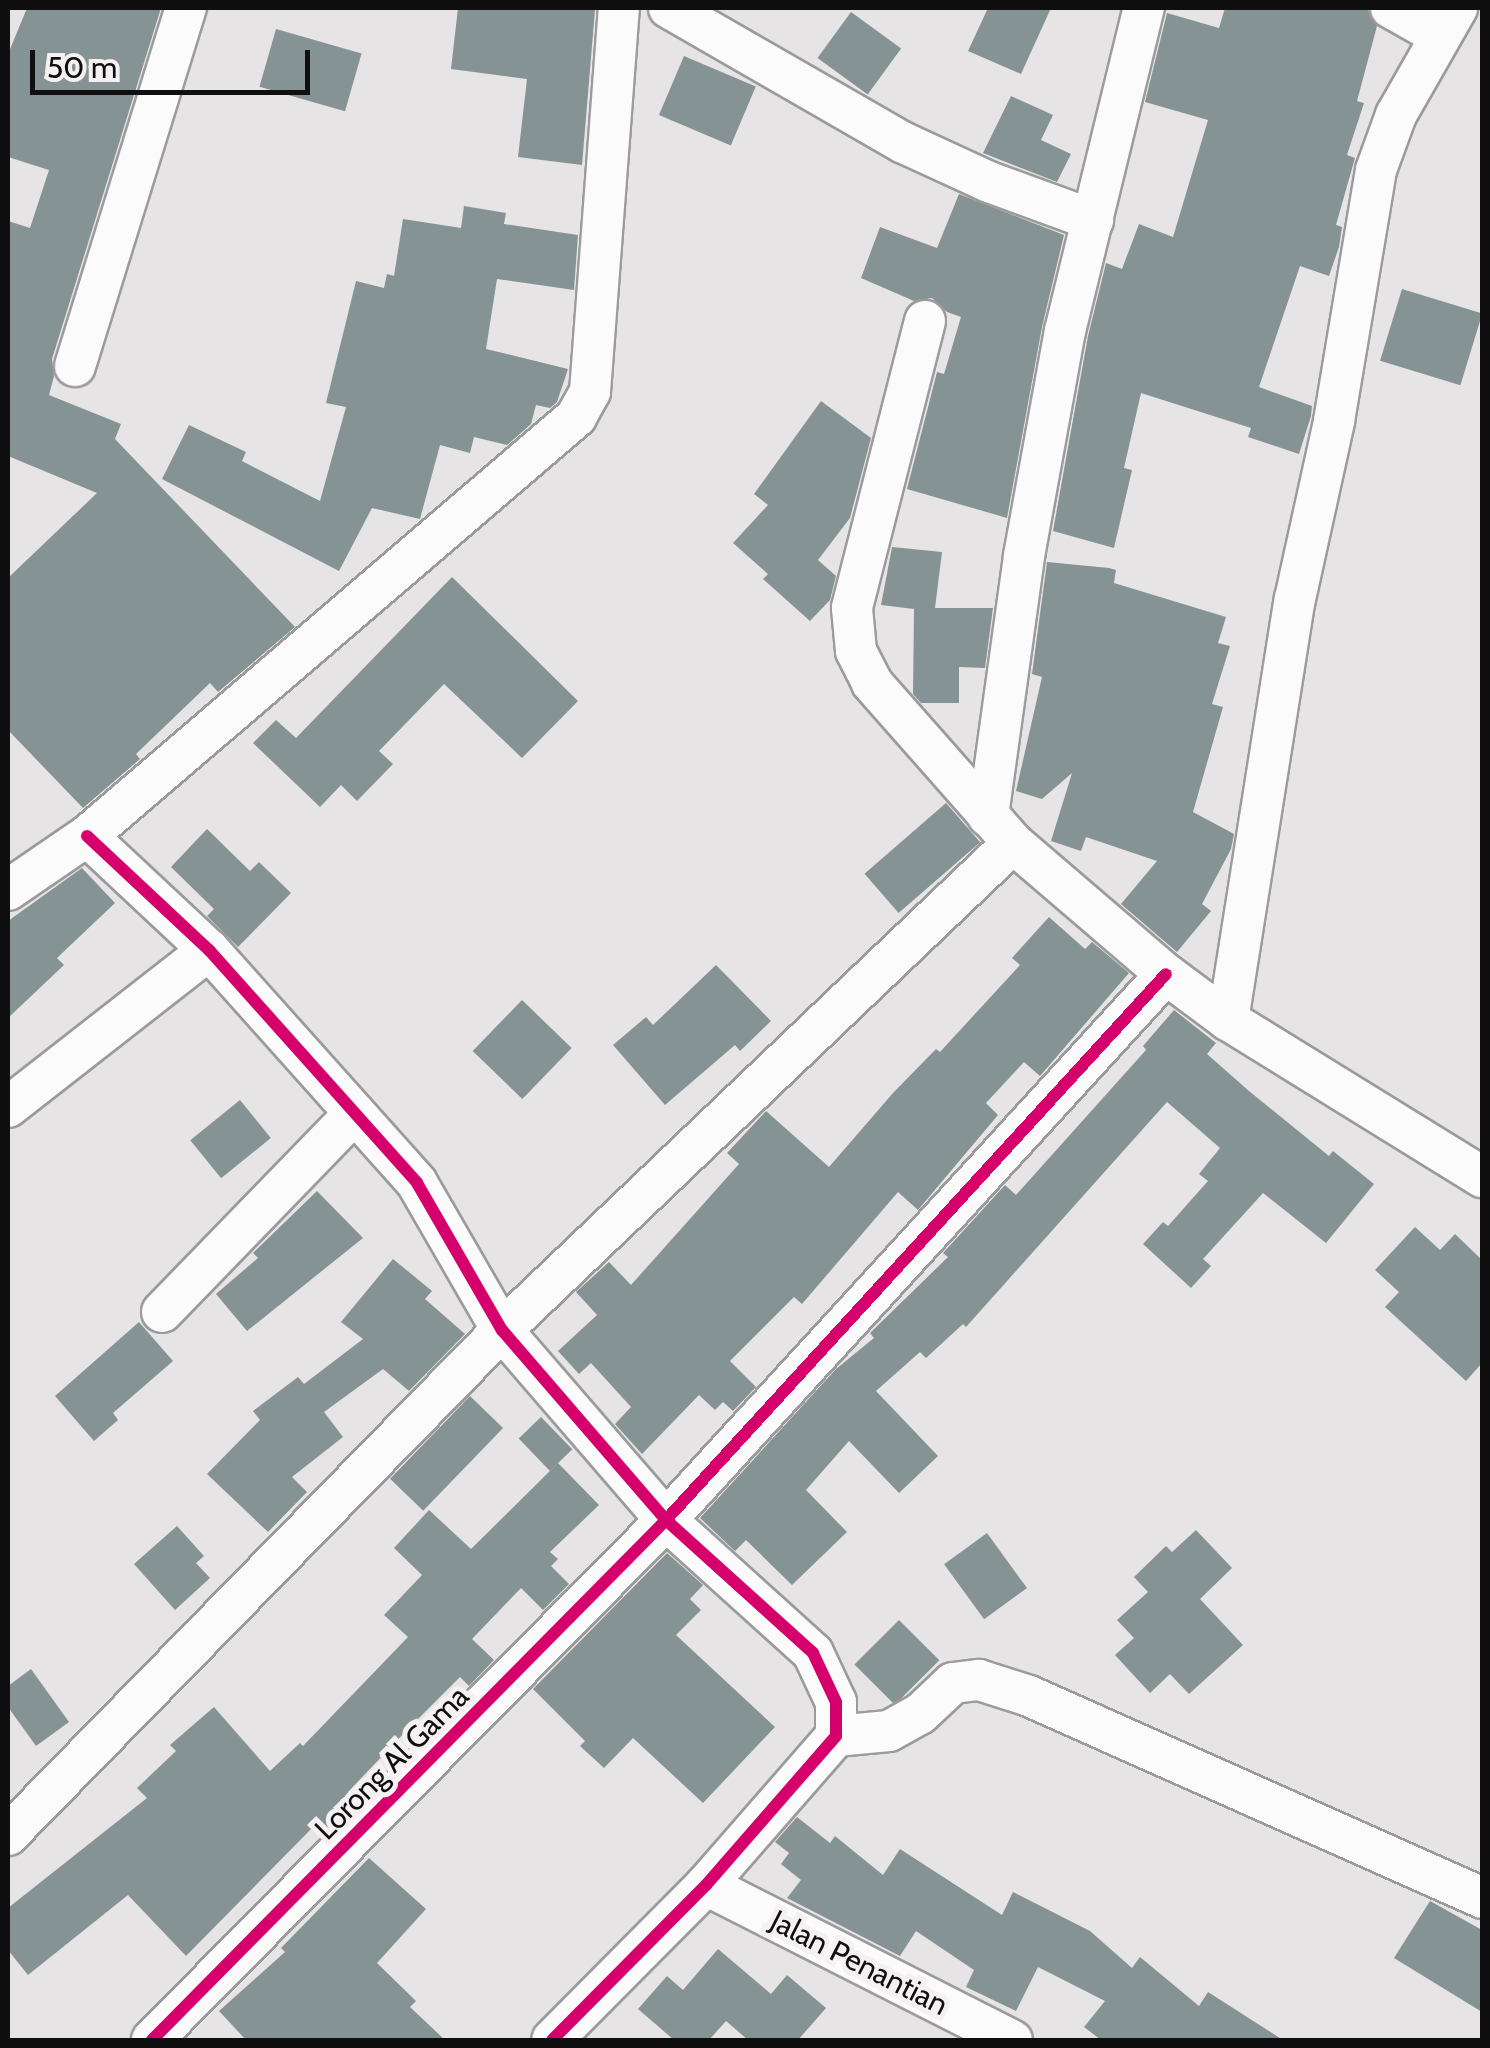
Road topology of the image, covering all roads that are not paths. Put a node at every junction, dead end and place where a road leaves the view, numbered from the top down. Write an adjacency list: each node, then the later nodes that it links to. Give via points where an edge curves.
1 (186, 8): 9 (street)
2 (619, 8): 11 (street, via 590,392 576,418)
3 (669, 8): 7 (street, via 902,142)
4 (1144, 8): 7 (street)
5 (1391, 8): 6 (street)
6 (1448, 21): 15 (street, via 1396,114 1376,170 1334,421 1295,599)
7 (1093, 220): 10 (street, via 1064,331 1027,537)
8 (925, 322): 10 (street, via 852,608 856,651 872,682)
9 (76, 366)
10 (1000, 830): 14 (street); 20 (street)
11 (87, 836): 12 (street); 13 (street)
12 (8, 890)
13 (208, 950): 16 (street); 17 (street)
14 (1166, 974): 15 (street); 21 (street, Lorong Al Gama)
15 (1228, 1020): 18 (street)
16 (8, 1107)
17 (354, 1113): 19 (street); 20 (street, via 417,1183)
18 (1482, 1177)
19 (162, 1312)
20 (502, 1330): 21 (street); 23 (street)
21 (666, 1520): 22 (street, via 813,1653 836,1702); 26 (street, Lorong Al Gama)
22 (836, 1736): 24 (street); 25 (street, via 888,1732 954,1682 978,1680 1028,1696)
23 (8, 1835)
24 (706, 1886): 27 (street); 28 (street, Jalan Penantian)
25 (1482, 1898)
26 (152, 2040)
27 (552, 2040)
28 (1012, 2040)

